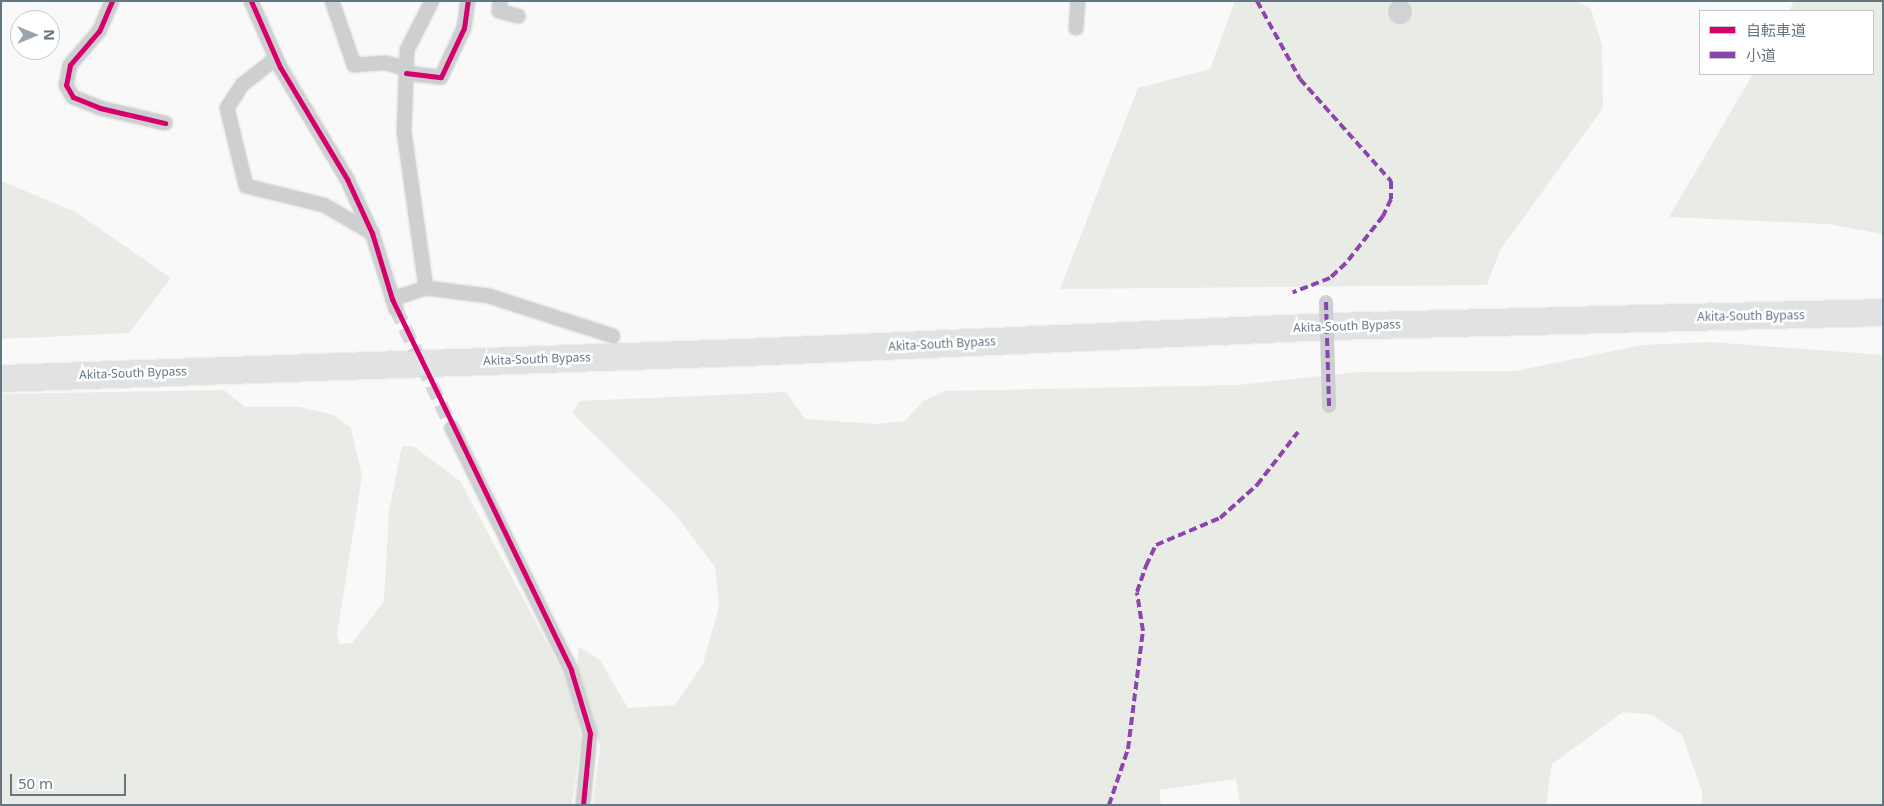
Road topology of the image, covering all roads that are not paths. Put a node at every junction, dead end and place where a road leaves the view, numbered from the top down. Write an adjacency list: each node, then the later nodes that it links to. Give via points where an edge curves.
1 (112, 1): 12 (street, via 99,30 70,65 66,85 73,97 100,108)
2 (251, 1): 10 (street)
3 (332, 1): 11 (street, via 354,65 386,64)
4 (432, 1): 11 (street, via 412,34)
5 (468, 1): 11 (street, via 464,28 441,77)
6 (500, 1): 8 (street, via 499,11)
7 (1078, 1): 9 (street)
8 (518, 16)
9 (1076, 28)
10 (276, 58): 13 (street); 13 (street, via 242,85 228,108 246,186 324,204)
11 (407, 71): 14 (street, via 404,132)
12 (165, 123)
13 (372, 232): 14 (street, via 394,304)
14 (426, 288): 17 (street, via 489,296)
15 (1326, 302): 19 (street, bridge)
16 (1883, 312): 18 (highway, Akita-South Bypass, via 1331,326 769,352)
17 (613, 336)
18 (1, 378)
19 (1330, 406)
20 (452, 428): 21 (street, via 571,670 590,732)
21 (583, 805)

